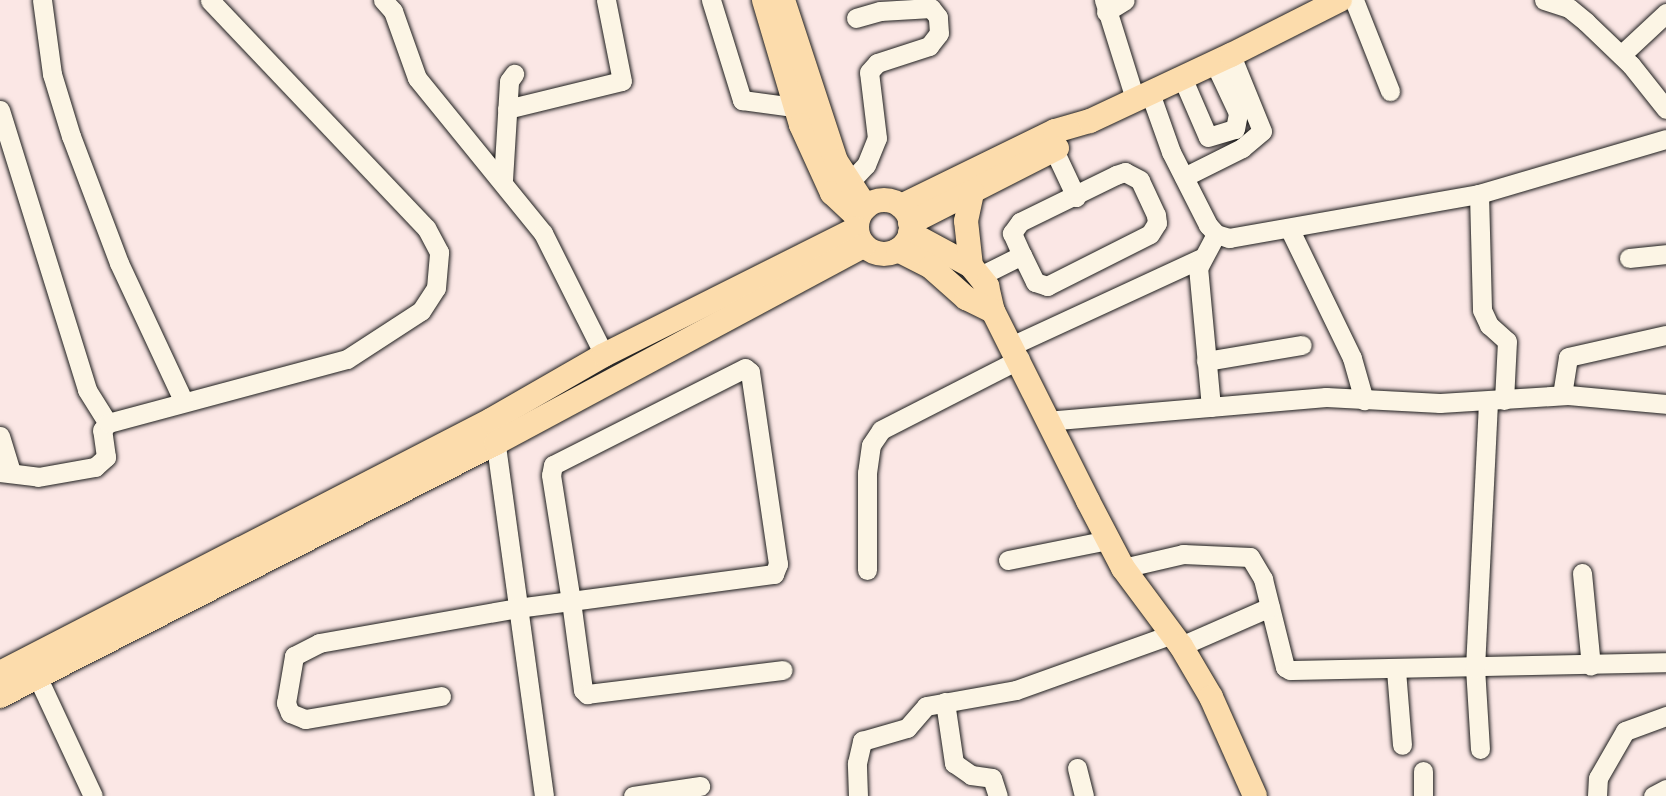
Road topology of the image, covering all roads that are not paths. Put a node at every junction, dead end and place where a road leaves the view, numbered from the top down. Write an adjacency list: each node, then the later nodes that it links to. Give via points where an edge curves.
1 (42, 0): 50 (street, via 52,74 71,136 119,263)
2 (210, 0): 50 (street, via 426,228 439,251 440,268 436,288 421,311 348,359)
3 (383, 0): 29 (street, via 393,11 417,78)
4 (606, 0): 22 (street, via 622,81)
5 (711, 0): 21 (street, via 742,100)
6 (764, 0): 21 (main road)
7 (783, 0): 30 (main road, via 825,132)
8 (1125, 0): 12 (street)
9 (1340, 0): 16 (main road)
10 (1354, 0): 19 (street)
11 (1544, 0): 15 (street, via 1569,8)
12 (1105, 6): 20 (street)
13 (1666, 13): 15 (street)
14 (856, 18): 30 (street, via 880,11 931,8 938,17 939,33 929,46 877,63 869,72 877,138 866,165)
15 (1620, 55): 23 (street)
16 (1223, 59): 18 (main road); 18 (street, via 1239,121 1217,137 1204,132); 28 (street, via 1262,131 1242,148)
17 (514, 74): 22 (street)
18 (1182, 77): 20 (main road)
19 (1390, 91)
20 (1142, 96): 25 (main road); 28 (street)
21 (794, 107): 34 (main road, via 832,192)
22 (507, 108): 29 (street)
23 (1666, 109)
24 (0, 110): 56 (street, via 87,390)
25 (1090, 121): 27 (main road); 35 (main road, via 1055,131)
26 (1666, 138): 32 (street)
27 (1054, 150): 31 (main road); 33 (street)
28 (1184, 177): 37 (street)
29 (503, 180): 47 (street, via 543,233)
30 (848, 184): 34 (main road)
31 (972, 191): 35 (main road); 42 (main road, via 966,221)
32 (1479, 194): 36 (street); 52 (street, via 1482,310 1489,326 1507,341)
33 (1076, 197): 39 (street, via 1014,226 1013,240); 39 (street, via 1116,175 1133,174 1156,215 1155,229 1046,286 1035,282)
34 (861, 225): 35 (main road, via 883,200); 35 (main road, via 881,254); 47 (main road); 57 (main road)
35 (905, 228): 42 (main road); 43 (main road, via 931,267 966,298)
36 (1289, 228): 37 (street, via 1230,238); 51 (street, via 1352,358)
37 (1216, 234): 41 (street)
38 (1666, 254): 40 (street)
39 (1022, 255): 42 (street)
40 (1629, 258)
41 (1199, 259): 46 (street); 48 (street)
42 (976, 271): 43 (main road)
43 (993, 311): 46 (main road)
44 (1666, 335): 49 (street, via 1568,356)
45 (1302, 345): 48 (street)
46 (1017, 352): 55 (main road); 63 (street, via 881,430 871,444)
47 (604, 355): 57 (main road)
48 (1206, 361): 54 (street)
49 (1562, 396): 52 (street); 53 (street)
50 (183, 400): 56 (street)
51 (1364, 400): 52 (street); 54 (street, via 1326,397)
52 (1496, 401): 71 (street)
53 (1666, 404)
54 (1211, 407): 55 (street)
55 (1046, 421): 60 (main road)
56 (108, 423): 59 (street, via 102,430 106,457 95,467 38,477)
57 (494, 431): 67 (street); 74 (main road); 75 (main road)
58 (0, 436): 59 (street)
59 (6, 472)
60 (1108, 540): 61 (street); 62 (main road)
61 (1008, 559)
62 (1123, 568): 66 (street, via 1183,554 1250,557 1264,579); 68 (main road)
63 (867, 570)
64 (1582, 573): 70 (street)
65 (571, 601): 65 (street, via 553,465 745,368 750,372 778,564 774,574); 67 (street); 72 (street, via 587,694)
66 (1270, 607): 68 (street); 73 (street, via 1285,667 1290,670)
67 (517, 608): 77 (street, via 302,649 294,656 286,703 290,713 305,719); 87 (street)
68 (1176, 641): 78 (street, via 1016,690); 92 (main road, via 1211,697)
69 (1666, 662): 70 (street)
70 (1591, 666): 71 (street)
71 (1475, 668): 73 (street); 81 (street)
72 (783, 670)
73 (1396, 670): 80 (street)
74 (0, 673)
75 (37, 676): 76 (main road); 86 (street)
76 (0, 696)
77 (441, 696)
78 (945, 702): 89 (street, via 926,706 907,728 862,741); 90 (street, via 954,763 971,775 992,778)
79 (1666, 716): 94 (street, via 1625,731 1598,778)
80 (1402, 745)
81 (1480, 749)
82 (1077, 768): 91 (street)
83 (1423, 771): 93 (street)
84 (700, 786): 88 (street)
85 (1666, 789): 95 (street)
86 (93, 796)
87 (544, 796)
88 (633, 796)
89 (858, 796)
90 (998, 796)
91 (1084, 796)
92 (1255, 796)
93 (1423, 796)
94 (1597, 796)
95 (1653, 796)

